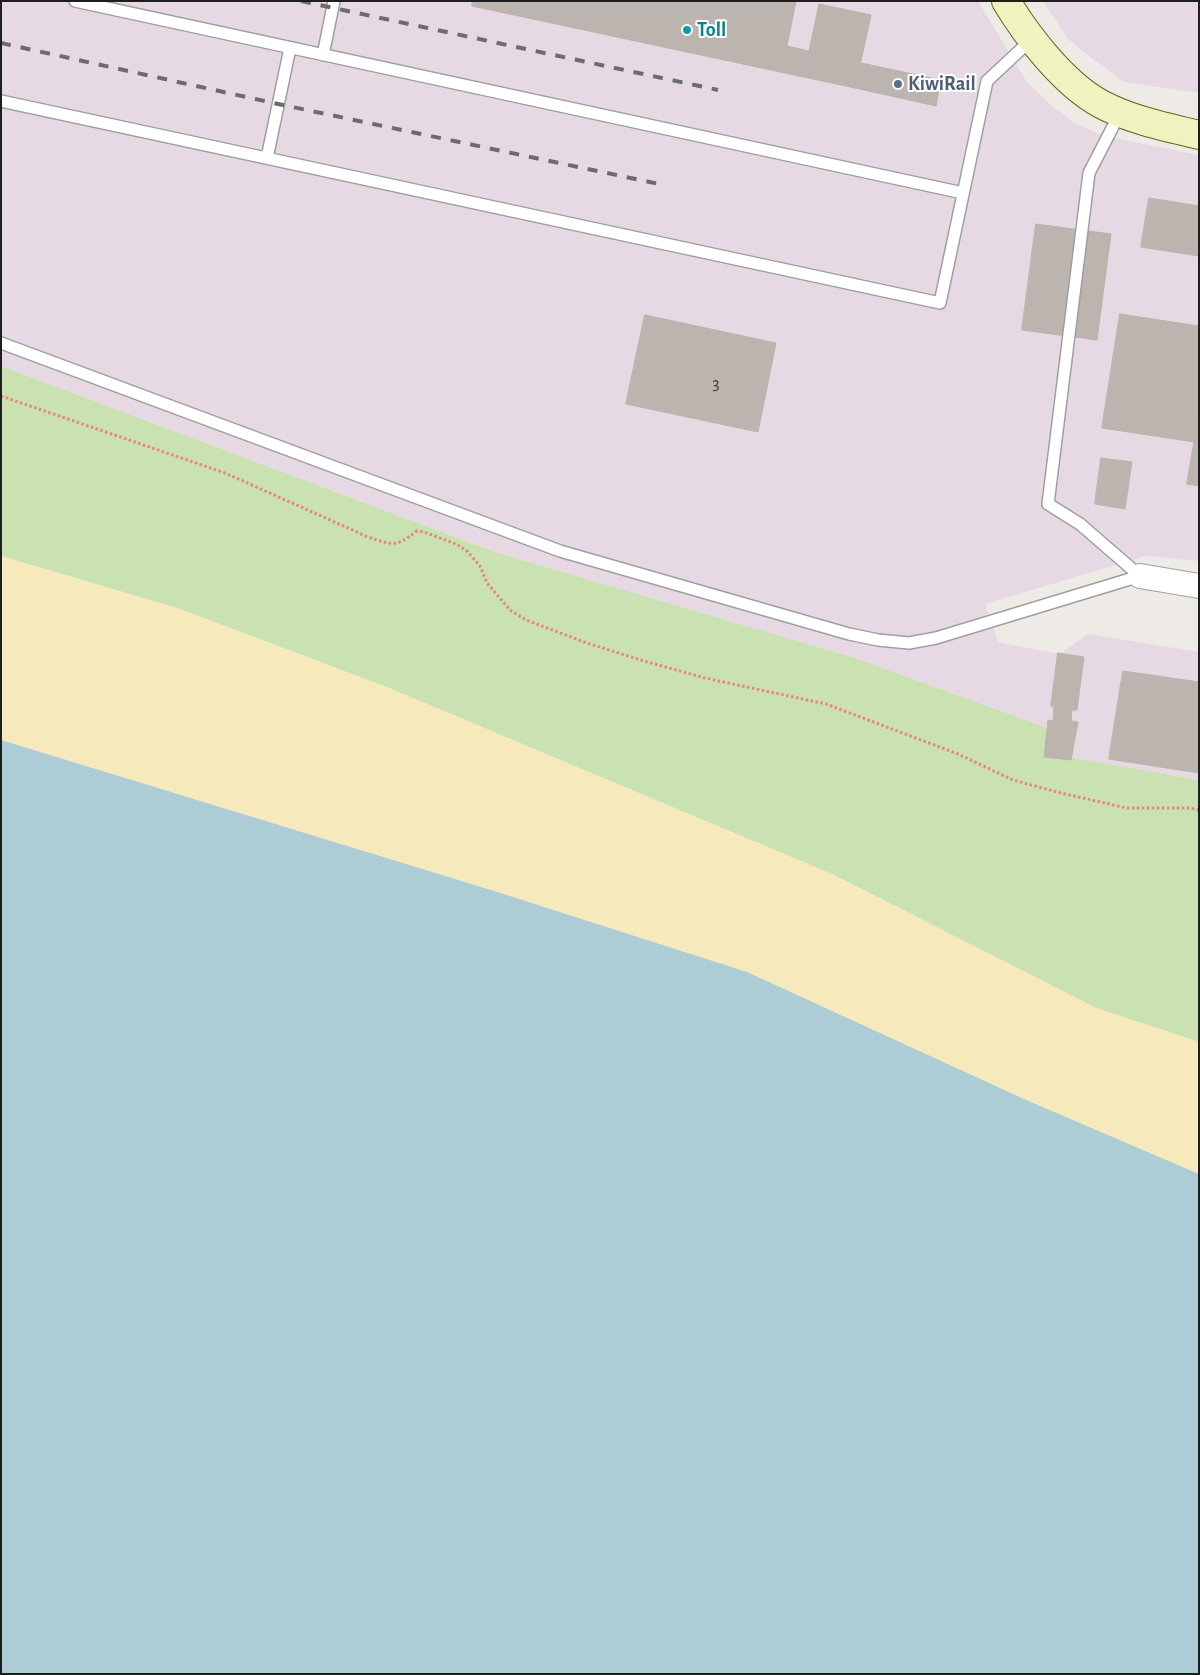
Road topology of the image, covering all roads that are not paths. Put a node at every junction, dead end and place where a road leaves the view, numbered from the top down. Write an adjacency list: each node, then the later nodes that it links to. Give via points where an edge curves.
1 (75, 1): 5 (lane)
2 (334, 1): 6 (lane)
3 (1006, 1): 4 (main road)
4 (1032, 39): 8 (main road, via 1070,82); 11 (lane, via 987,81)
5 (290, 48): 6 (lane); 10 (lane)
6 (323, 54): 11 (lane)
7 (1, 101): 10 (lane)
8 (1120, 113): 9 (main road); 13 (lane, via 1089,174 1048,504 1080,524)
9 (1199, 136)
10 (267, 158): 11 (lane, via 940,304)
11 (963, 192)
12 (1, 343): 13 (lane, via 560,551 878,640 909,643 936,638)
13 (1140, 576): 14 (street)
14 (1199, 586)

